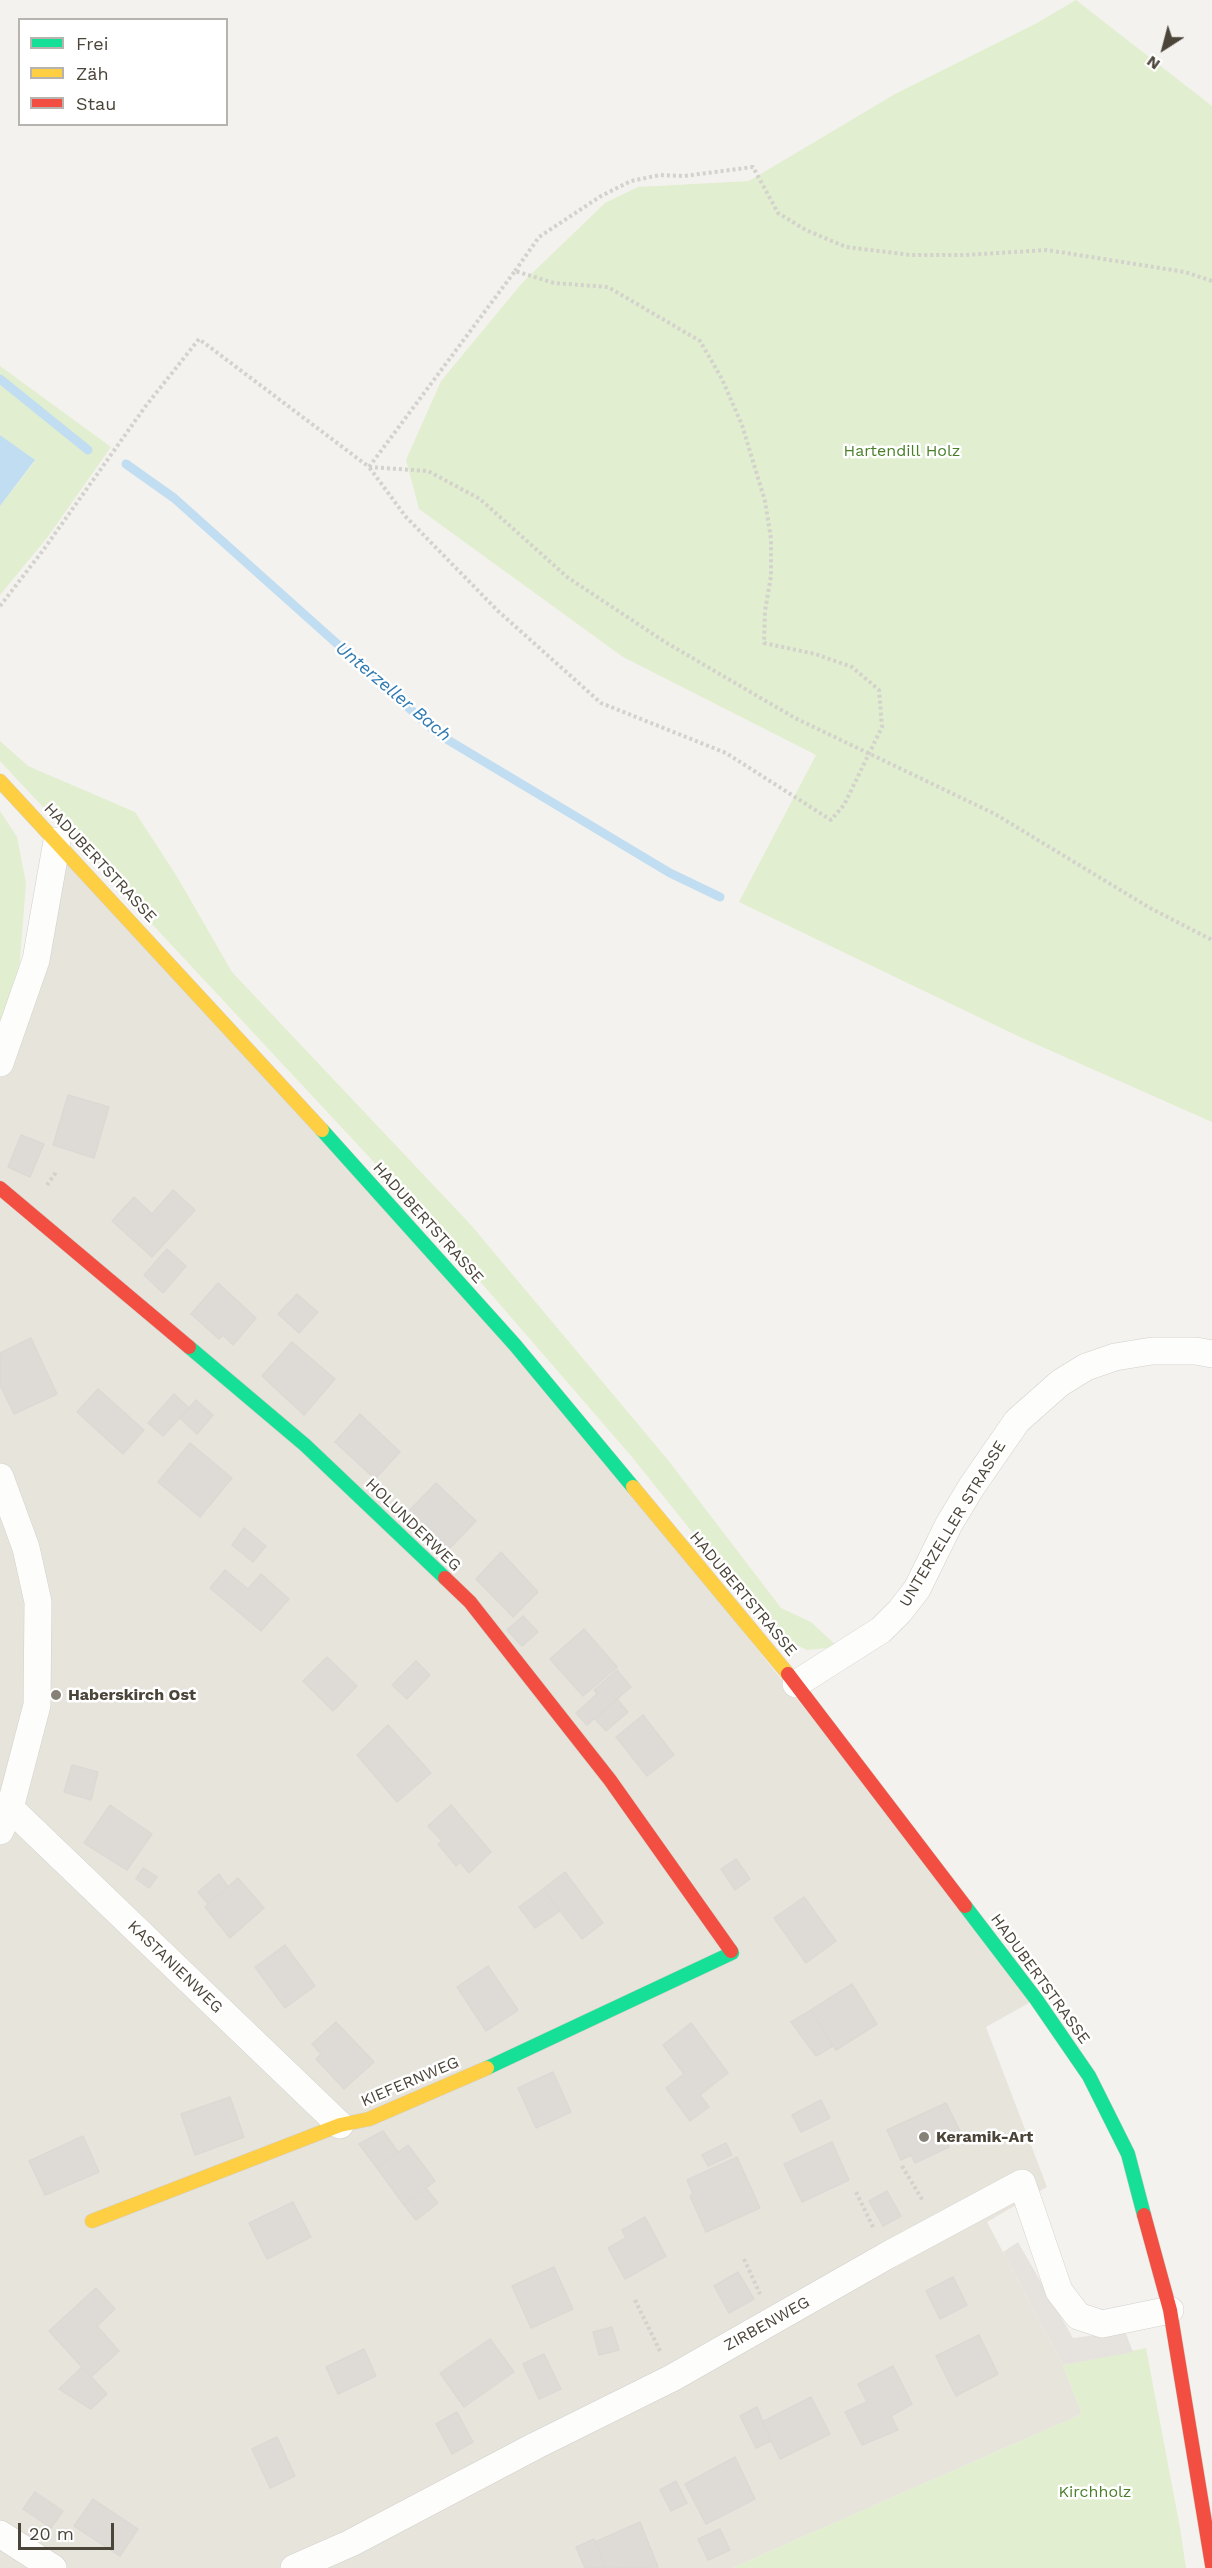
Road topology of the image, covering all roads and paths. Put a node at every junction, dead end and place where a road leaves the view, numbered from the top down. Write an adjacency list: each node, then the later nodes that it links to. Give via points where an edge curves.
1 (515, 271): 2 (path, via 539,237 631,181 753,167 778,213 846,247 911,255 1047,250 1185,272); 3 (path); 5 (path, via 554,283 608,287 700,341 742,425 765,501 771,576 764,643 852,667 879,690 882,727)
2 (1212, 281)
3 (369, 467): 4 (path, via 199,339); 5 (path, via 428,471 480,499 567,577 665,642 795,718); 5 (path, via 406,517 498,611 601,703 726,753 831,820 844,805)
4 (0, 606)
5 (871, 753): 8 (path, via 995,814 1149,908)
6 (0, 781): 7 (street, HADUBERTSTRASSE)
7 (57, 841): 9 (street, via 36,960); 13 (street, HADUBERTSTRASSE, via 515,1345)
8 (1212, 940)
9 (0, 1063)
10 (0, 1188): 15 (street, HOLUNDERWEG, via 305,1445 470,1602 610,1780)
11 (1212, 1354): 13 (street, UNTERZELLER STRASSE, via 1152,1351 1115,1357 1086,1367 1060,1383 1017,1421 972,1486 917,1589 900,1611 881,1630)
12 (0, 1477): 14 (street, via 26,1548 38,1602 37,1705)
13 (796, 1684): 24 (street, HADUBERTSTRASSE, via 1036,1999 1089,2076 1128,2154)
14 (5, 1820): 16 (street, KASTANIENWEG)
15 (732, 1953): 16 (street, KIEFERNWEG, via 529,2050 369,2119)
16 (340, 2125): 19 (street, KIEFERNWEG)
17 (903, 2166): 20 (path)
18 (856, 2192): 21 (path)
19 (92, 2221)
20 (939, 2228): 21 (street, ZIRBENWEG); 24 (street, ZIRBENWEG, via 1022,2183 1059,2291 1078,2316 1102,2324)
21 (888, 2255): 25 (street, ZIRBENWEG)
22 (744, 2259): 25 (path)
23 (635, 2300): 26 (path)
24 (1170, 2310): 28 (street, HADUBERTSTRASSE)
25 (772, 2321): 26 (street, ZIRBENWEG)
26 (672, 2378): 30 (street, ZIRBENWEG)
27 (0, 2534): 29 (street)
28 (1212, 2565)
29 (53, 2568)
30 (294, 2568)

